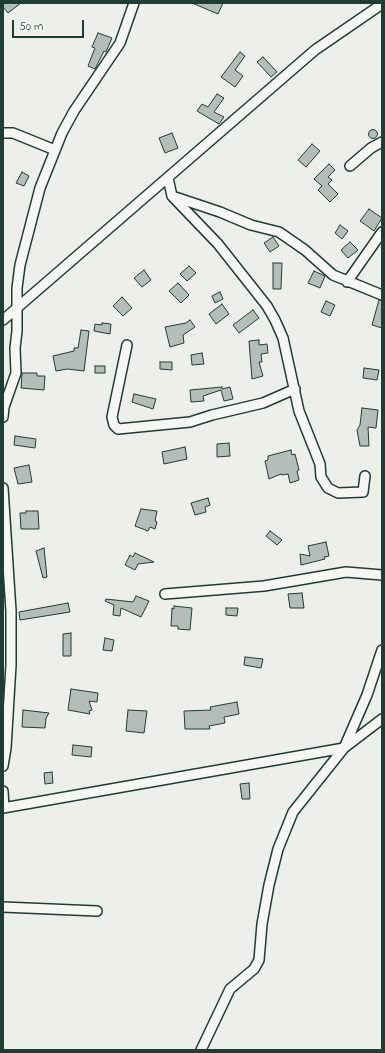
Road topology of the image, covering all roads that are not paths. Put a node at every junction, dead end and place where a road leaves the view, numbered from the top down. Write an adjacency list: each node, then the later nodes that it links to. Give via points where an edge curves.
1 (134, 3): 5 (street, via 120,43 74,111)
2 (382, 4): 7 (street, via 315,50)
3 (3, 133): 5 (street, via 13,133)
4 (382, 142): 6 (street)
5 (55, 150): 12 (street, via 40,188 20,264)
6 (350, 166)
7 (168, 178): 8 (street); 12 (street)
8 (172, 196): 10 (street, via 251,225 279,232 305,250 333,275); 15 (street, via 218,244 267,306 283,338)
9 (382, 232): 10 (street)
10 (347, 282): 11 (street)
11 (382, 295)
12 (16, 309): 13 (street); 16 (street, via 16,373)
13 (3, 320)
14 (127, 345): 15 (street, via 112,418 118,430 190,422 263,403)
15 (295, 389): 17 (street, via 304,427 328,488 338,493 363,492)
16 (3, 416)
17 (365, 476)
18 (3, 488): 24 (street, via 12,617)
19 (382, 575): 20 (street, via 346,572 264,586)
20 (165, 594)
21 (382, 650): 23 (street, via 367,695)
22 (382, 719): 23 (street)
23 (344, 748): 26 (street); 29 (street, via 293,812 278,849 269,885 259,960 254,969 230,989)
24 (3, 766)
25 (3, 791): 26 (street)
26 (4, 808)
27 (3, 907): 28 (street)
28 (97, 912)
29 (201, 1050)

